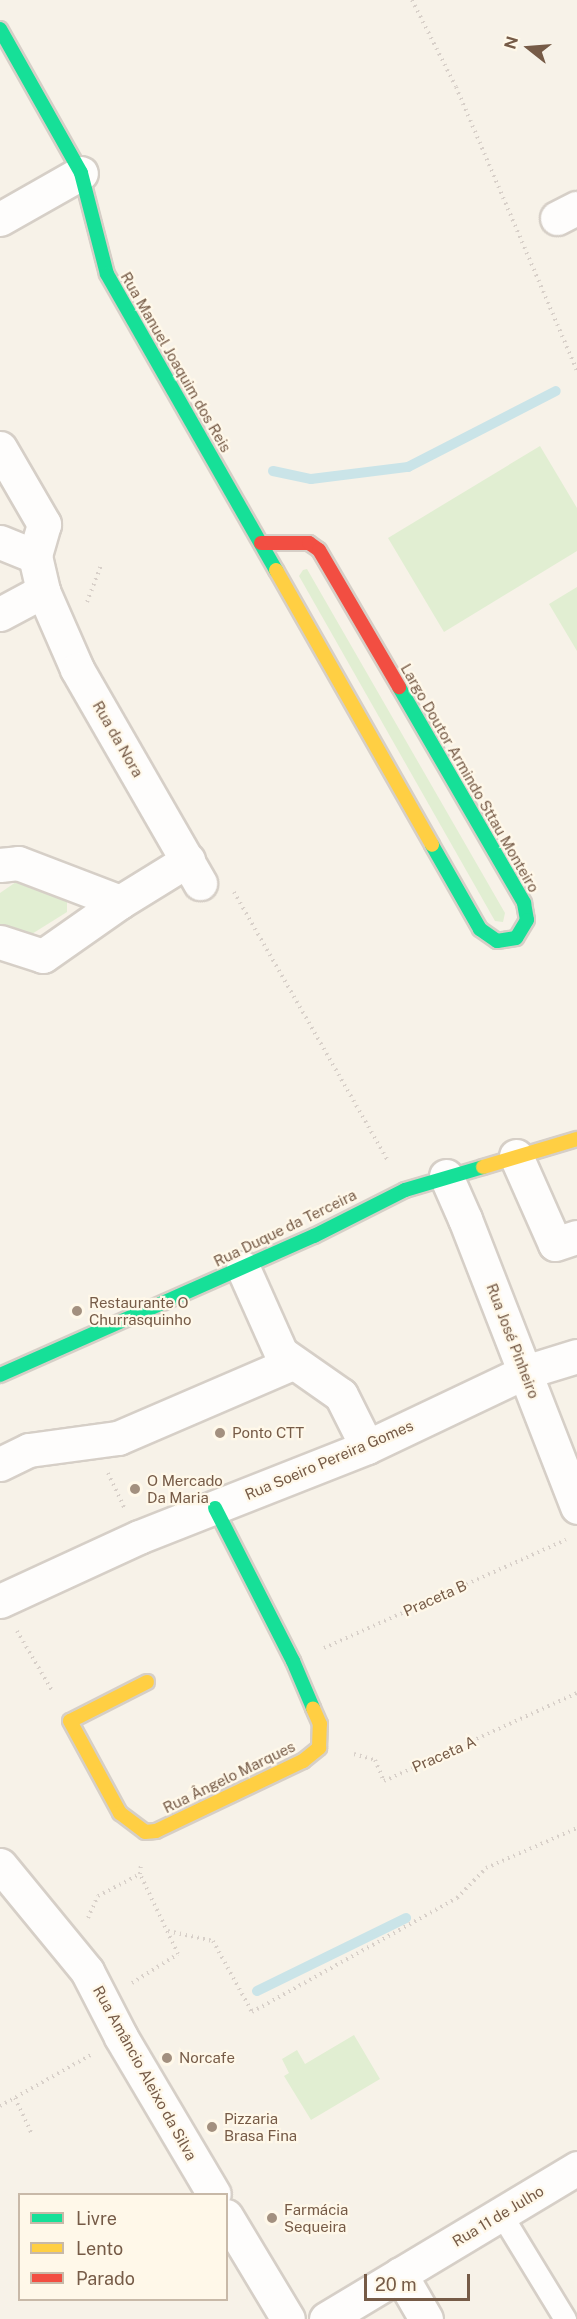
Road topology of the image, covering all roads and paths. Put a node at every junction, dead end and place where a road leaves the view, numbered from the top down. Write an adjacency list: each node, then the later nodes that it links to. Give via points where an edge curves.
1 (412, 0): 5 (path, via 456,87)
2 (0, 29): 3 (street, Rua Manuel Joaquim dos Reis)
3 (81, 173): 4 (street); 8 (street, Rua Manuel Joaquim dos Reis, via 107,274)
4 (0, 219)
5 (577, 370)
6 (0, 448): 9 (street, via 44,524)
7 (0, 542): 9 (street)
8 (261, 543): 8 (street, Largo Doutor Armindo Sttau Monteiro, via 309,543 319,550 524,903 527,920 516,938 497,941 480,929)
9 (35, 556): 10 (street, Rua da Nora)
10 (43, 591): 11 (street); 13 (street, Rua da Nora, via 77,669 194,871)
11 (0, 614)
12 (0, 865): 13 (street, via 18,863)
13 (120, 902): 14 (street, via 43,956)
14 (0, 942)
15 (577, 1139): 16 (street, Rua Duque da Terceira)
16 (516, 1156): 17 (street, Rua Duque da Terceira); 18 (street, via 555,1245)
17 (446, 1176): 19 (street, Rua Duque da Terceira, via 387,1198); 22 (street, Rua José Pinheiro)
18 (577, 1237)
19 (243, 1268): 21 (street, via 281,1353); 23 (street, Rua Duque da Terceira)
20 (577, 1356): 22 (street, Rua Soeiro Pereira Gomes)
21 (292, 1363): 24 (street, via 118,1438); 25 (street, via 341,1395)
22 (525, 1372): 25 (street, Rua Soeiro Pereira Gomes); 27 (street, Rua José Pinheiro)
23 (0, 1375)
24 (93, 1442): 26 (street, via 29,1450); 30 (path)
25 (367, 1448): 28 (street, Rua Soeiro Pereira Gomes)
26 (0, 1464)
27 (577, 1507)
28 (215, 1508): 30 (street, Rua Soeiro Pereira Gomes); 32 (street, Rua Ângelo Marques)
29 (577, 1535): 32 (path, Praceta B)
30 (139, 1537): 31 (street, Rua Soeiro Pereira Gomes)
31 (6, 1612): 35 (path)
32 (293, 1661): 36 (street, Rua Ângelo Marques, via 320,1724)
33 (147, 1682): 35 (street)
34 (577, 1693): 36 (path, Praceta A, via 384,1781 372,1757)
35 (70, 1721): 38 (street, via 120,1813)
36 (319, 1748): 38 (street, Rua Ângelo Marques, via 303,1761 156,1831)
37 (577, 1828): 41 (path, via 486,1868 457,1898 252,2012 213,1941)
38 (145, 1832): 40 (path)
39 (0, 1864): 42 (street, Rua Amâncio Aleixo da Silva)
40 (140, 1874): 41 (path); 42 (path, via 98,1896)
41 (168, 1931): 43 (path, via 178,1954)
42 (72, 1954): 43 (street, Rua Amâncio Aleixo da Silva)
43 (104, 2001): 44 (street, Rua Amâncio Aleixo da Silva)
44 (121, 2037): 45 (path); 49 (street, Rua Amâncio Aleixo da Silva)
45 (15, 2098): 46 (path); 47 (path)
46 (0, 2106)
47 (31, 2132)
48 (577, 2168): 50 (street, Rua 11 de Julho)
49 (213, 2193)
50 (501, 2214): 52 (street, Rua 11 de Julho); 56 (lane)
51 (228, 2219): 53 (street)
52 (400, 2274): 54 (street, Rua 11 de Julho); 55 (street)
53 (288, 2319)
54 (326, 2319)
55 (426, 2319)
56 (565, 2319)

